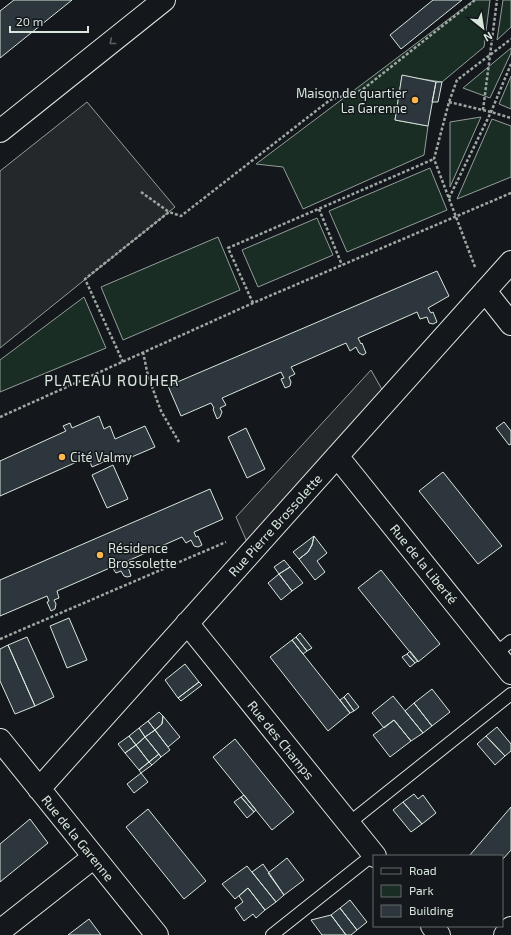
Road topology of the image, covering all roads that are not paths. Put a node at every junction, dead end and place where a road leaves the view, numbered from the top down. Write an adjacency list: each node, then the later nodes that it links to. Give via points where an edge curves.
1 (164, 0): 2 (street, one-way to 2)
2 (0, 131)
3 (511, 262): 4 (street, Rue Pierre Brossolette)
4 (485, 291): 5 (street); 6 (street, Rue Pierre Brossolette)
5 (511, 324)
6 (337, 456): 7 (street, Rue Pierre Brossolette); 8 (street, Rue de la Liberté)
7 (187, 623): 12 (street, Rue Pierre Brossolette); 13 (street, Rue des Champs)
8 (503, 648): 9 (street, Rue de la Liberté)
9 (511, 673)
10 (511, 694): 13 (lane)
11 (0, 740): 12 (street, Rue de la Garenne)
12 (39, 789): 15 (street, Rue de la Garenne)
13 (349, 823): 14 (street, Rue des Champs)
14 (375, 855)
15 (94, 857): 19 (street); 20 (street, Rue de la Garenne)
16 (373, 857): 21 (lane)
17 (433, 927): 22 (street)
18 (511, 928): 23 (street)
19 (0, 931)
20 (157, 935)
21 (272, 935)
22 (439, 935)
23 (505, 935)

